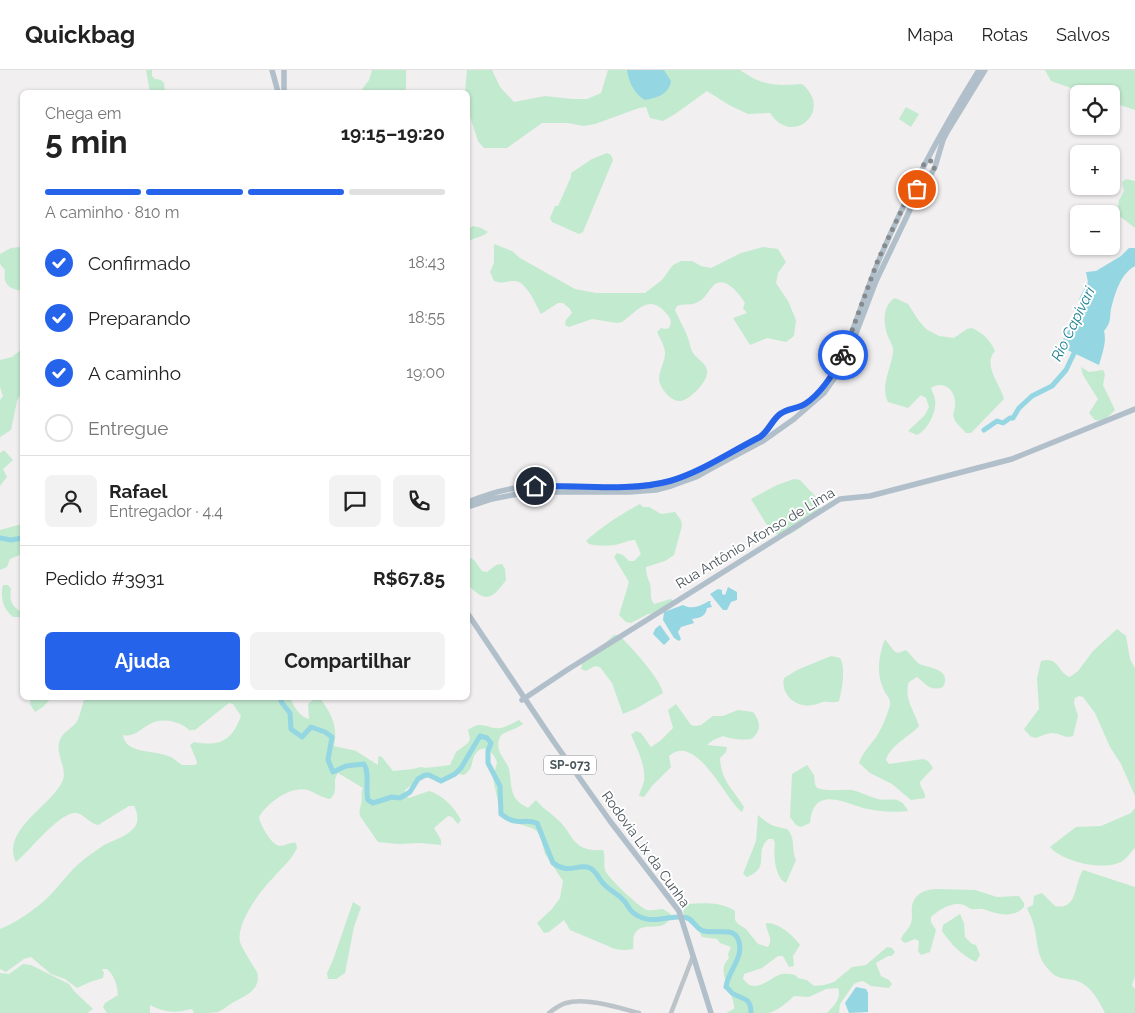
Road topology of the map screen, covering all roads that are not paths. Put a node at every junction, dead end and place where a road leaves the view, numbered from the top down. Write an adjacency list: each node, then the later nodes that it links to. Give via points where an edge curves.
1 (272, 70): 5 (main road)
2 (284, 70): 6 (main road)
3 (978, 70): 7 (main road)
4 (985, 70): 8 (main road, via 947,132)
5 (277, 90)
6 (284, 90)
7 (926, 161): 8 (main road, via 933,162); 9 (main road)
8 (935, 167): 10 (main road)
9 (922, 171): 10 (main road, via 926,177); 11 (main road); 12 (main road, via 878,260 837,367 812,398 804,405)
10 (930, 176): 11 (main road)
11 (919, 190): 14 (main road, via 876,281 841,369 824,393)
12 (790, 409): 14 (main road, via 794,412); 15 (main road)
13 (1135, 409): 21 (main road, Rua Antônio Afonso de Lima, via 1012,459 870,496 840,499)
14 (794, 419): 16 (main road)
15 (773, 421): 16 (main road); 17 (main road, via 760,437 669,481 630,487 522,487)
16 (779, 430): 18 (main road, via 696,477 671,486 629,492 528,492)
17 (470, 501)
18 (470, 506)
19 (470, 617): 20 (main road)
20 (520, 692): 21 (main road); 22 (main road)
21 (531, 694): 22 (main road, Rua Antônio Afonso de Lima); 23 (main road)
22 (523, 699): 23 (main road, Rodovia Lix da Cunha)
23 (530, 706): 24 (main road, Rodovia Lix da Cunha / SP-073, via 610,821 679,911)
24 (693, 955): 27 (street); 28 (main road, Rodovia Lix da Cunha / SP-073)
25 (549, 1013): 26 (street, via 572,1001)
26 (639, 1013)
27 (671, 1013)
28 (710, 1013)

